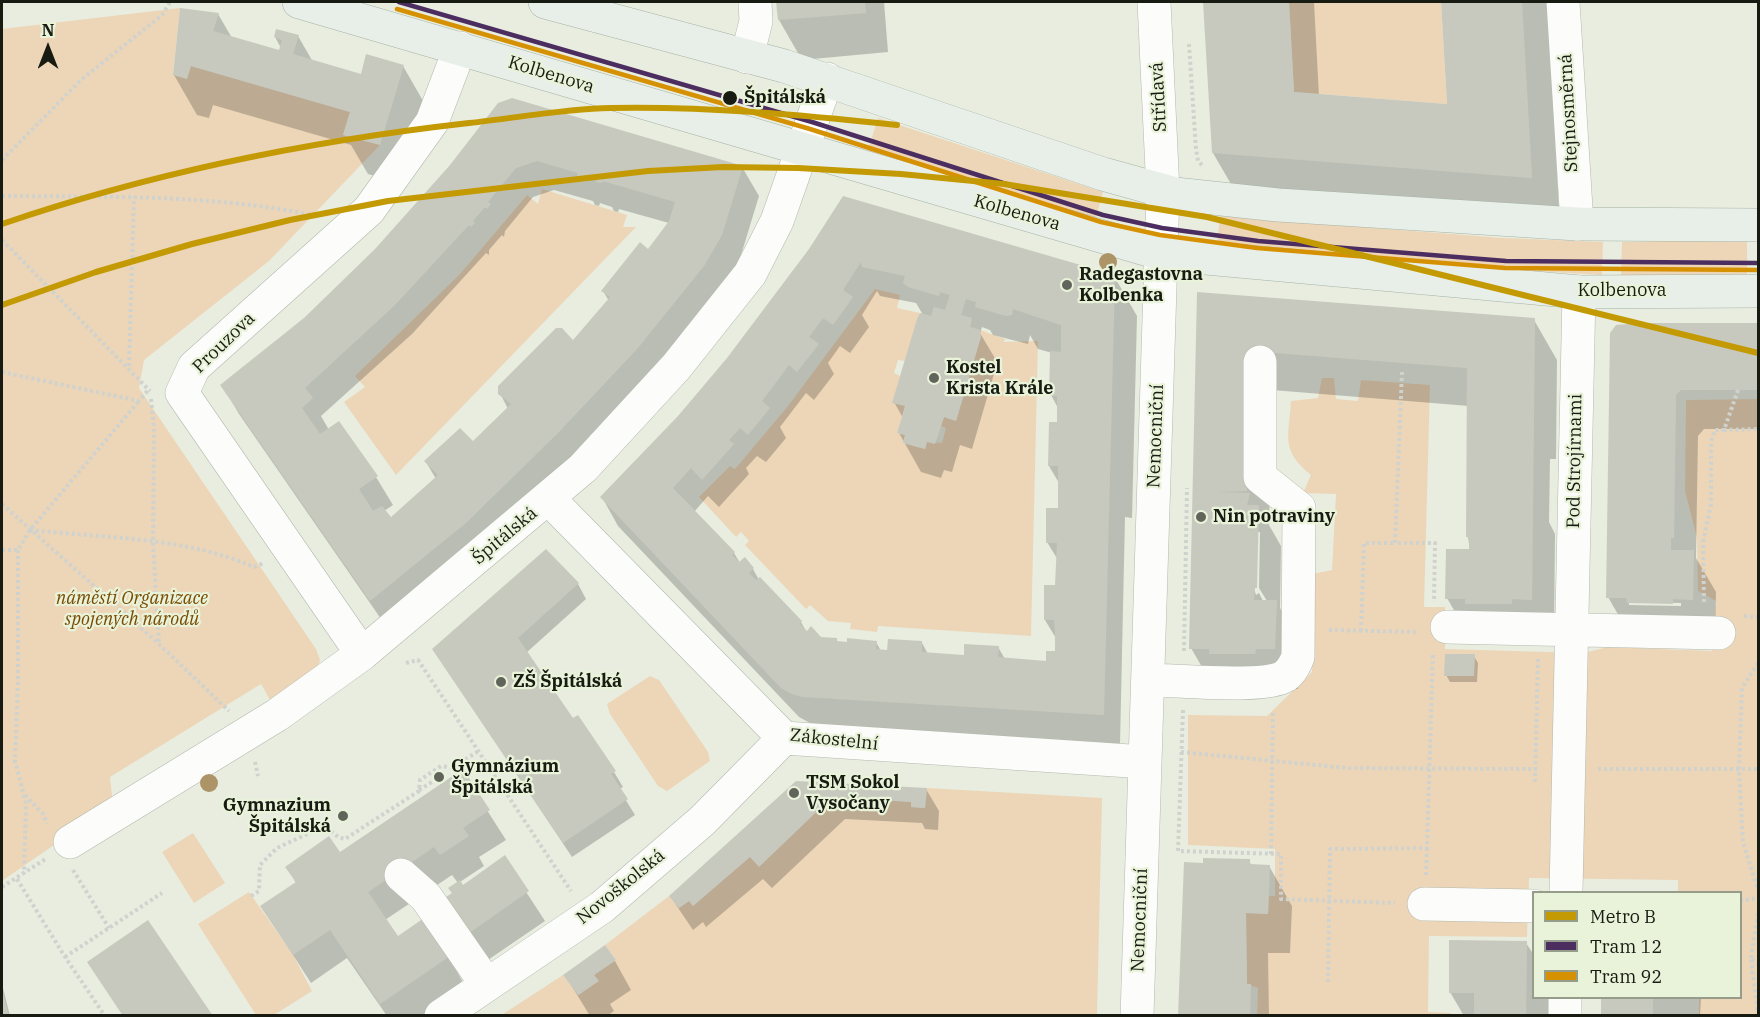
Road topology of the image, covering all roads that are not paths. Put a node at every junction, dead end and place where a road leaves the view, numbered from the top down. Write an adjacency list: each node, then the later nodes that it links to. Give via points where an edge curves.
1 (299, 2): 6 (main road, Kolbenova)
2 (546, 2): 7 (main road)
3 (755, 2): 7 (street, via 756,21)
4 (1154, 2): 10 (street, Střídavá)
5 (1563, 2): 11 (street, Stejnosměrná)
6 (460, 48): 9 (main road, Kolbenova); 21 (street, Prouzova, via 432,122 369,210 194,367 182,393)
7 (747, 57): 8 (main road)
8 (826, 80): 9 (street, Špitálská); 10 (main road)
9 (801, 150): 13 (main road, Kolbenova); 17 (street, Špitálská, via 777,221 750,274 676,367)
10 (1163, 192): 11 (main road, via 1278,205); 13 (street, Nemocniční)
11 (1576, 224): 12 (main road)
12 (1758, 225)
13 (1162, 254): 15 (main road, Kolbenova); 22 (street, Nemocniční)
14 (1758, 291): 15 (main road, Kolbenova)
15 (1579, 292): 20 (street, Pod Strojírnami)
16 (1260, 362): 22 (street, via 1260,477 1299,508 1298,657 1286,676 1273,681)
17 (549, 500): 21 (street, Špitálská); 23 (street, Zákostelní)
18 (1712, 620): 20 (street)
19 (1434, 628): 20 (street)
20 (1570, 631): 27 (street, Pod Strojírnami)
21 (362, 654): 25 (street, Špitálská, via 277,716)
22 (1149, 680): 24 (street, Nemocniční)
23 (784, 738): 24 (street, Zákostelní); 30 (street, Novoškolská, via 702,821 602,907)
24 (1144, 762): 33 (street, Nemocniční)
25 (61, 849)
26 (401, 875): 30 (street, via 426,897)
27 (1566, 891)
28 (1425, 904): 29 (street)
29 (1532, 906)
30 (487, 985): 32 (street, Novoškolská)
31 (1565, 999): 34 (street)
32 (441, 1016)
33 (1137, 1016)
34 (1564, 1016)

